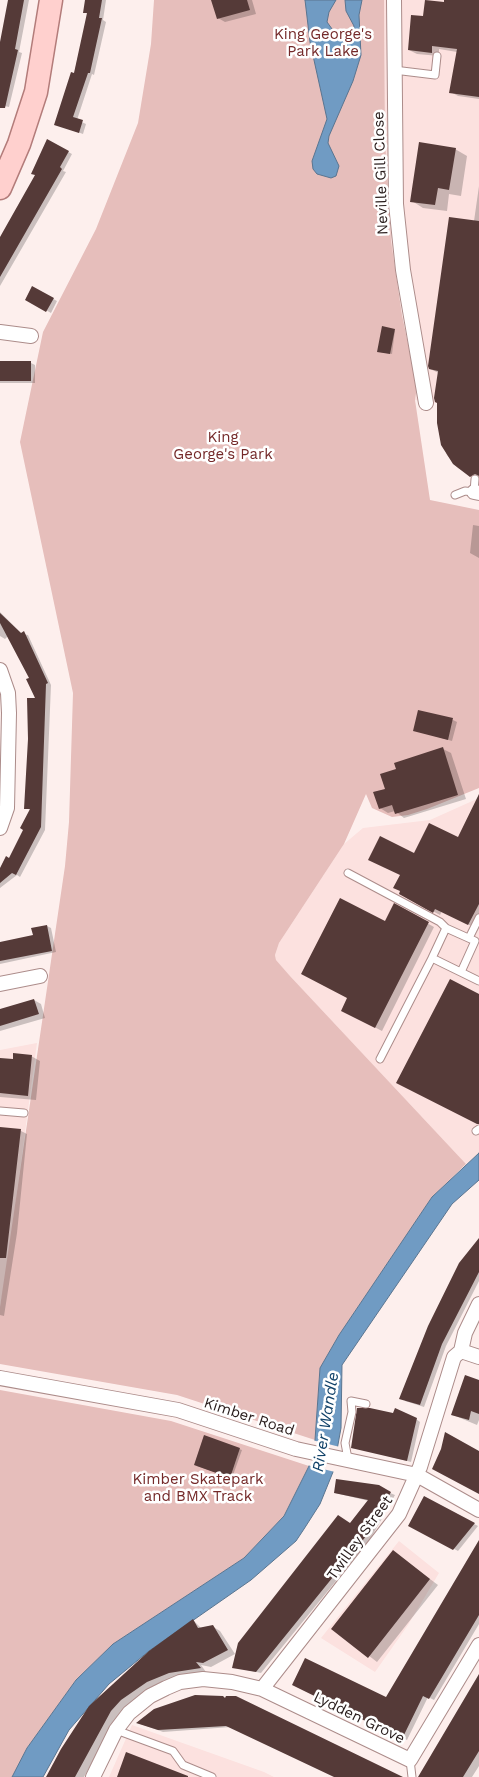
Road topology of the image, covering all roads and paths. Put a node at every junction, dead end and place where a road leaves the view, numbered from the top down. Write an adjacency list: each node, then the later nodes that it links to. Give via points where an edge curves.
1 (50, 0): 5 (main road, via 36,92)
2 (394, 0): 4 (street, Neville Gill Close)
3 (437, 56): 4 (lane, via 435,75)
4 (394, 70): 8 (street, Neville Gill Close, via 396,204 403,270)
5 (0, 188)
6 (0, 332): 7 (street)
7 (31, 336)
8 (426, 403)
9 (476, 488): 10 (lane)
10 (455, 495)
11 (0, 670): 12 (street, via 8,693 9,713 7,808)
12 (0, 828)
13 (348, 873): 15 (lane)
14 (479, 918): 16 (lane)
15 (446, 928): 16 (lane); 17 (lane)
16 (469, 938): 18 (lane, via 475,941)
17 (432, 958): 18 (lane); 22 (lane)
18 (461, 972): 20 (lane)
19 (40, 976): 21 (street)
20 (479, 981)
21 (0, 984)
22 (380, 1059)
23 (0, 1111): 24 (lane)
24 (24, 1113)
25 (479, 1304): 26 (street, Twilley Street, via 465,1333)
26 (461, 1351): 27 (street); 31 (street, Twilley Street, via 454,1357)
27 (479, 1357)
28 (0, 1378): 30 (street, Kimber Road, via 178,1410 307,1452)
29 (366, 1404): 30 (lane, via 351,1401)
30 (344, 1458): 31 (street, Kimber Road)
31 (417, 1475): 32 (street, Kimber Road); 34 (street, Twilley Street, via 400,1514 386,1534)
32 (479, 1510)
33 (479, 1645): 36 (street, Lydden Grove)
34 (262, 1690): 35 (street, Lydden Grove, via 202,1679 180,1682 150,1696 129,1713); 36 (street, Lydden Grove)
35 (116, 1730): 37 (street, Lydden Grove); 38 (lane, via 173,1751 183,1765)
36 (410, 1760): 39 (lane)
37 (93, 1777)
38 (212, 1777)
39 (412, 1777)

